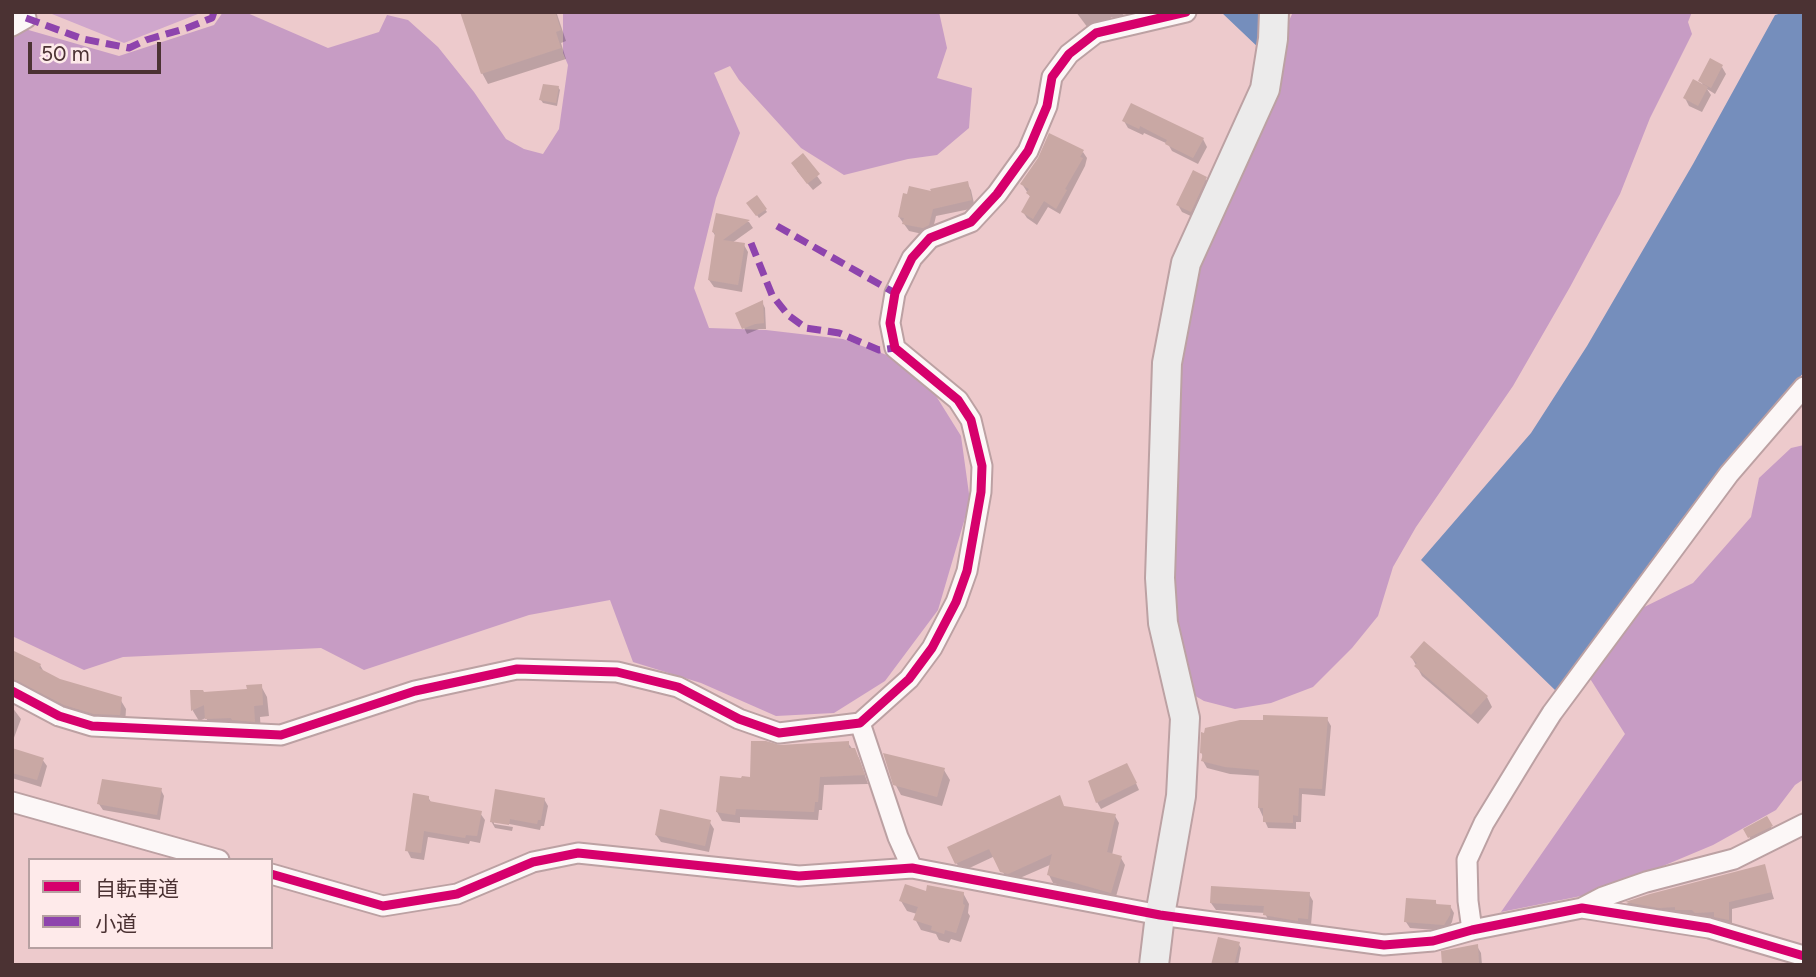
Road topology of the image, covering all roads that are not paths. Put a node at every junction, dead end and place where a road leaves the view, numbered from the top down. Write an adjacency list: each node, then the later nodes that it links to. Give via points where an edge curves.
1 (1186, 12): 5 (street, via 1096,33 1069,54 1052,77 1047,106 1028,151 997,194 971,222 930,238 912,258 895,293 890,323 895,348 958,400 971,420 982,466 981,492 967,571 932,648 909,679)
2 (1274, 12): 12 (street, via 1265,89 1186,263 1167,363 1160,578 1163,623 1185,719 1181,796)
3 (1804, 387): 13 (street, via 1730,474 1638,596 1552,713 1509,782 1467,860)
4 (12, 691): 5 (street, via 59,716 92,726 281,736 415,691 517,668 617,672 678,687 739,719 779,733)
5 (860, 723): 9 (street)
6 (12, 802): 8 (street)
7 (1804, 824): 11 (street, via 1734,859 1646,882)
8 (212, 858)
9 (912, 868): 10 (street, via 799,876 578,853 533,862 457,894 383,906); 12 (street)
10 (273, 875)
11 (1582, 908): 13 (street); 14 (street, via 1709,928)
12 (1160, 915): 13 (street, via 1384,945 1433,941); 15 (street)
13 (1472, 930)
14 (1804, 956)
15 (1154, 965)

